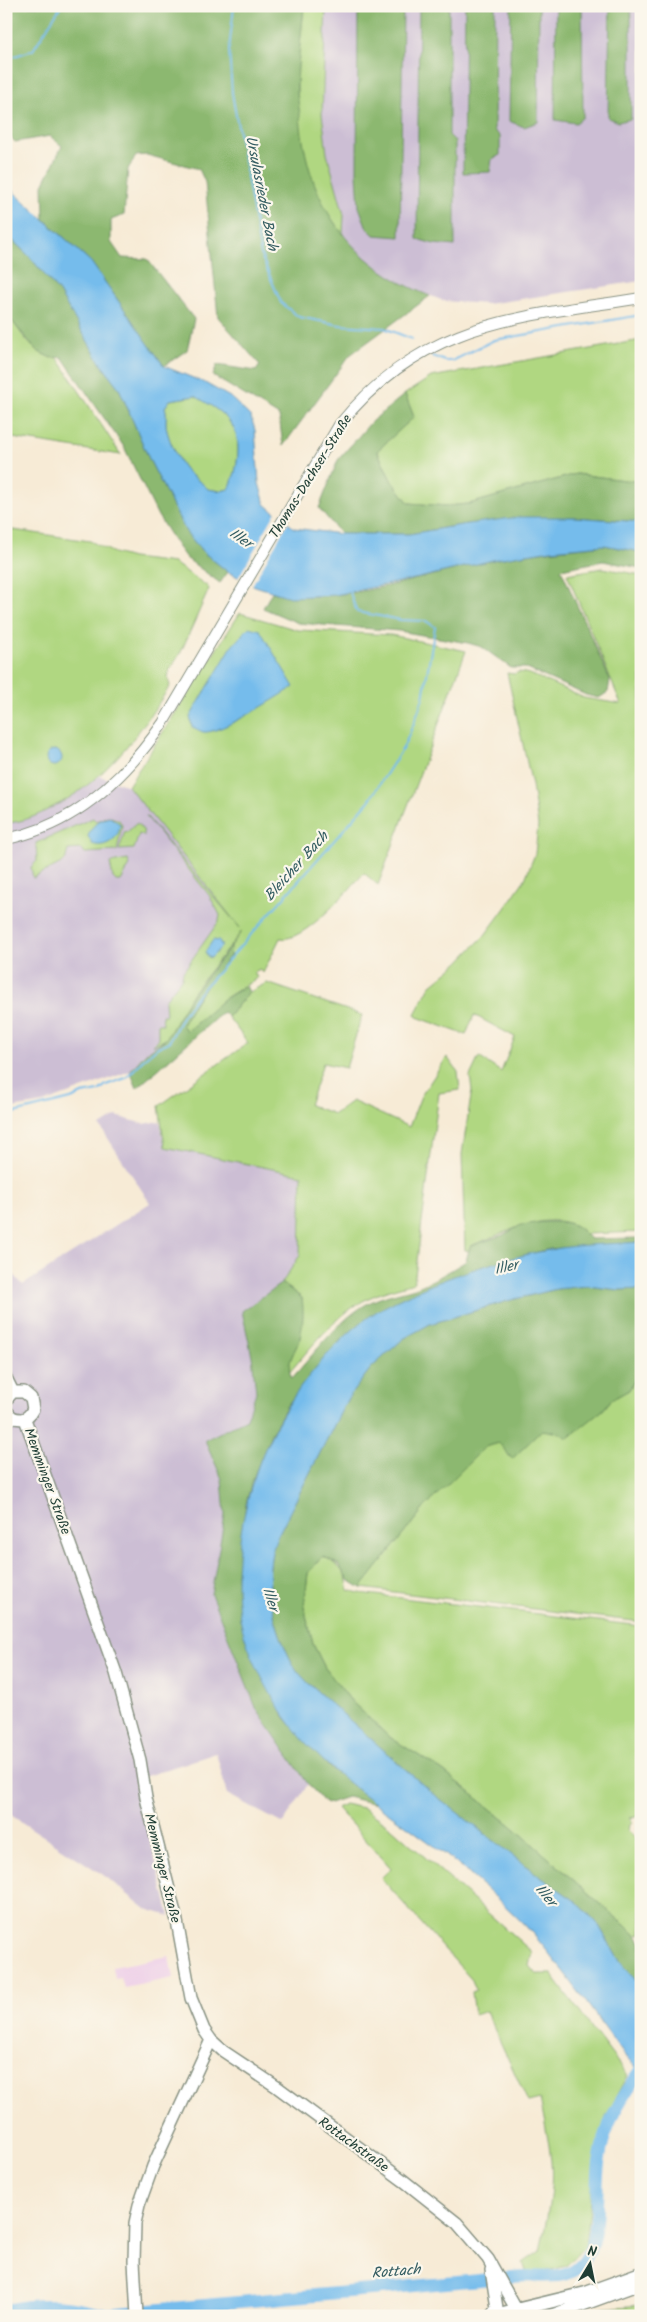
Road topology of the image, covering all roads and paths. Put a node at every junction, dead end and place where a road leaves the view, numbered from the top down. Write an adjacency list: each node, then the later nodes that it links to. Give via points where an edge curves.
1 (641, 298): 2 (street, Thomas-Dachser-Straße, via 502,321 428,348 397,367 354,405 339,425 147,747 114,783 55,824)
2 (6, 839)
3 (6, 1378): 4 (main road, Memminger Straße)
4 (10, 1396): 6 (main road, Memminger Straße, via 24,1392 31,1398 33,1409)
5 (6, 1410): 6 (main road, Memminger Straße, via 18,1420)
6 (25, 1418): 7 (main road, Memminger Straße, via 116,1673 140,1760 191,1998)
7 (211, 2040): 10 (main road, Rottachstraße, via 457,2223 488,2259); 12 (main road, via 152,2166 139,2206 134,2234)
8 (641, 2273): 11 (main road, via 586,2294)
9 (641, 2283): 14 (main road)
10 (502, 2291): 11 (main road, Rottachstraße); 13 (main road)
11 (518, 2313): 13 (main road)
12 (137, 2316)
13 (491, 2316)
14 (552, 2316)

